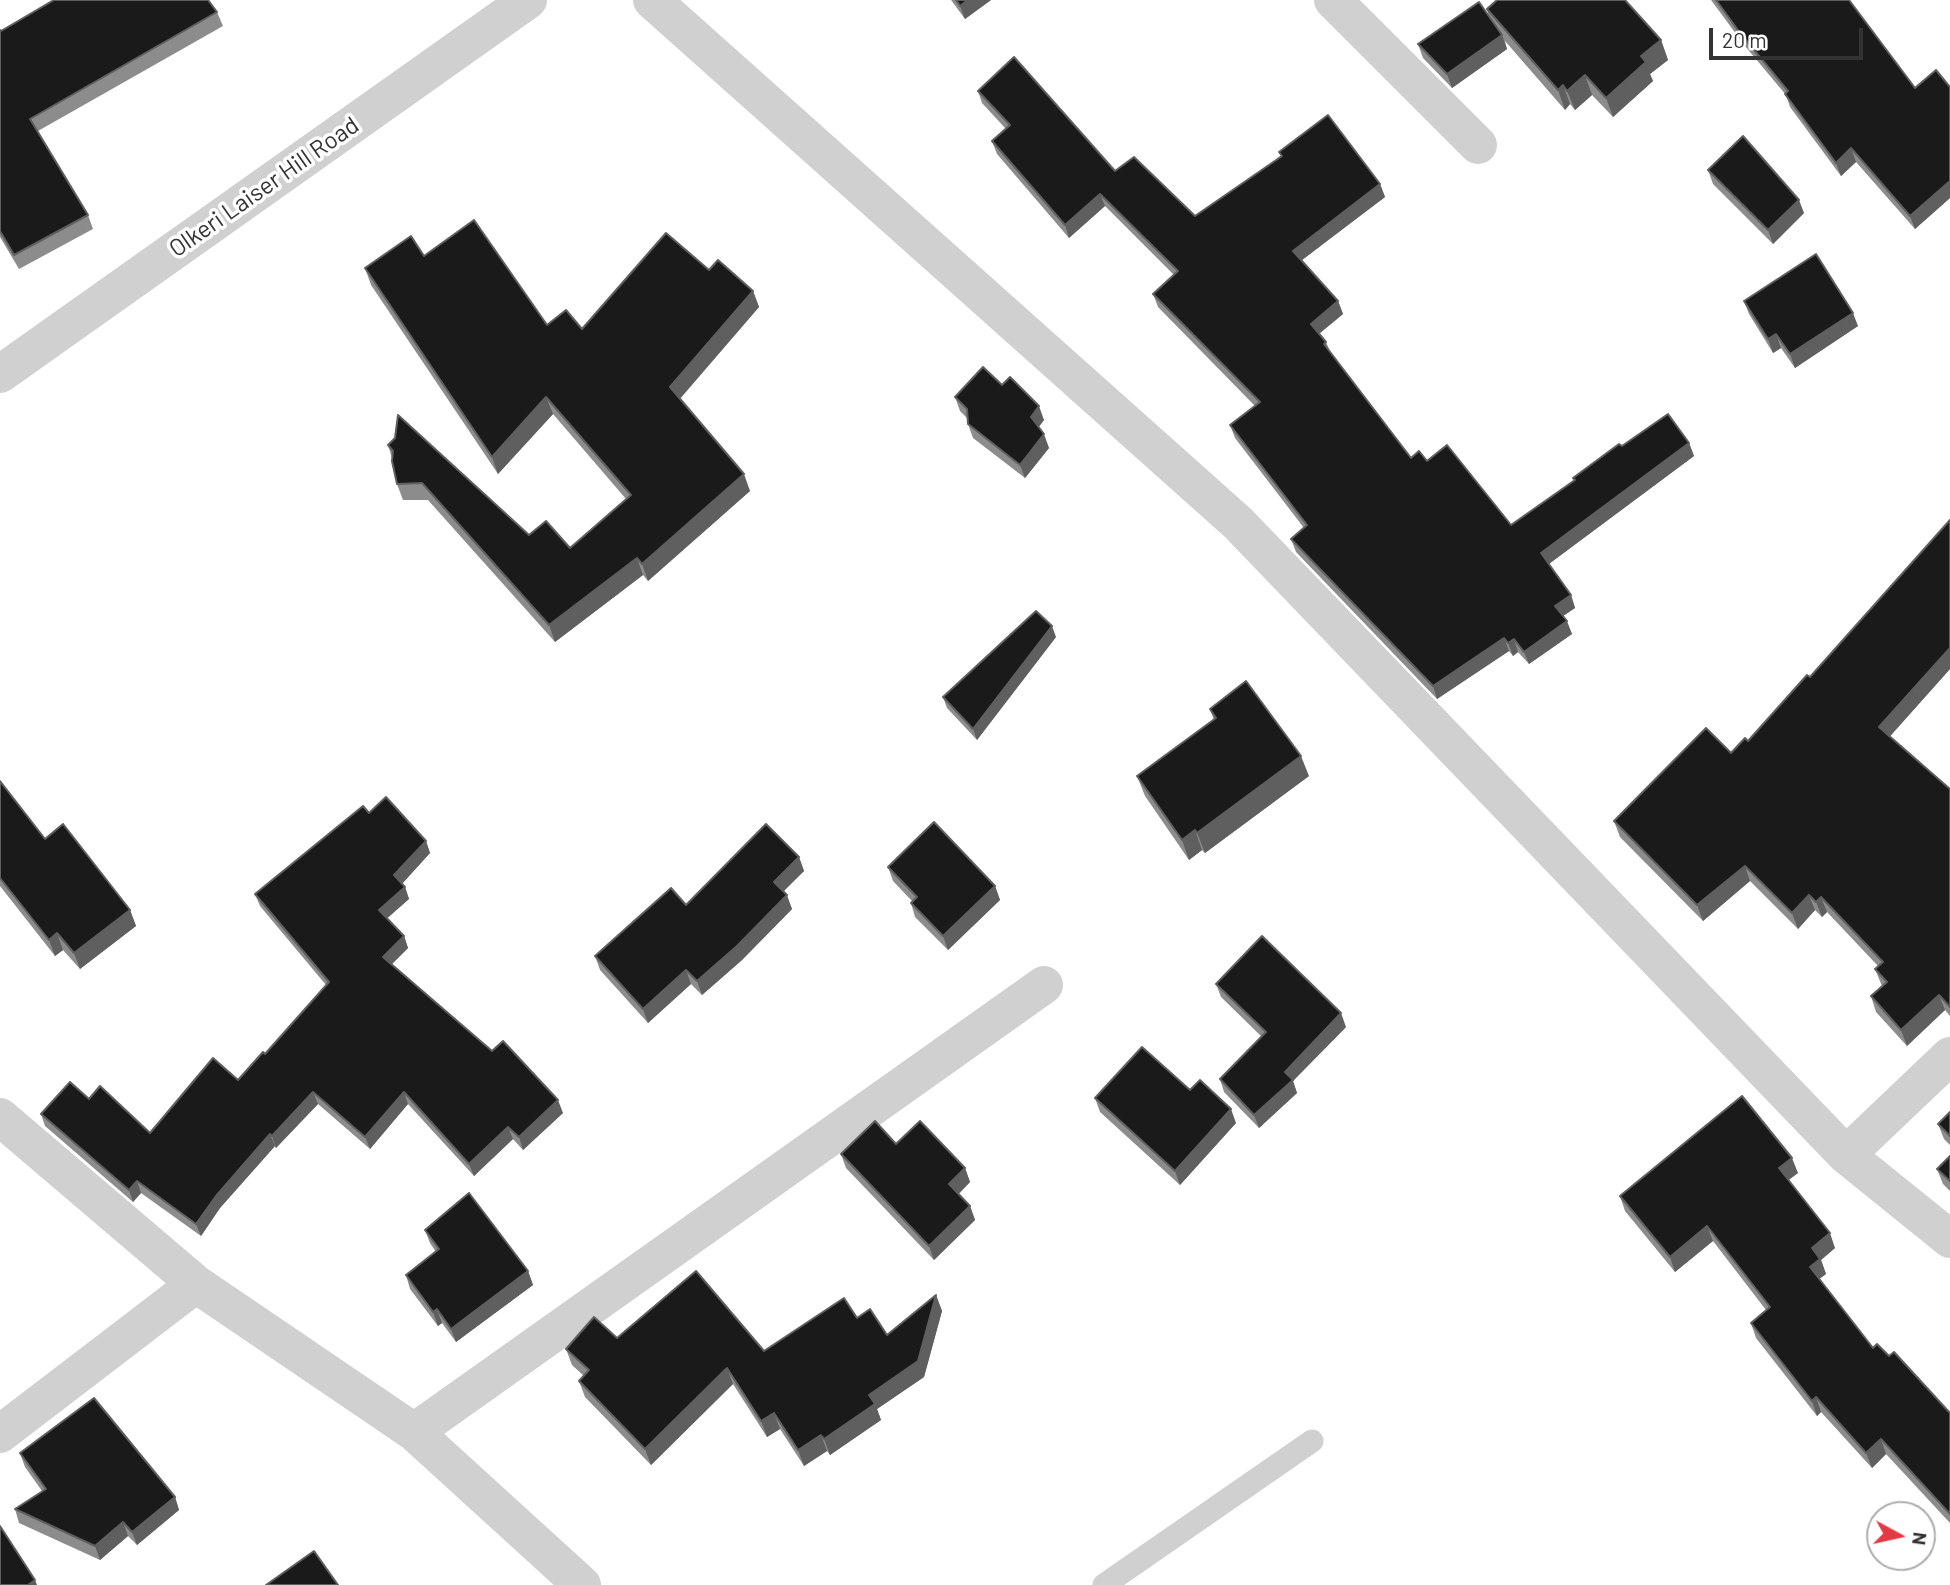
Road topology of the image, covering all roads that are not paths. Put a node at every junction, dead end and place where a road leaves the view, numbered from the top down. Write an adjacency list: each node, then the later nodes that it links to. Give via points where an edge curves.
1 (528, 0): 5 (street, Olkeri Laiser Hill Road)
2 (652, 0): 9 (street, via 1238,523)
3 (1333, 0): 4 (street)
4 (1478, 145)
5 (0, 374)
6 (1044, 985): 12 (street)
7 (1950, 1056): 9 (street)
8 (0, 1117): 11 (street)
9 (1846, 1155): 10 (street)
10 (1950, 1239)
11 (196, 1284): 12 (street); 13 (street)
12 (414, 1432): 15 (street)
13 (0, 1434)
14 (1312, 1441): 16 (lane)
15 (582, 1585)
16 (1104, 1585)

